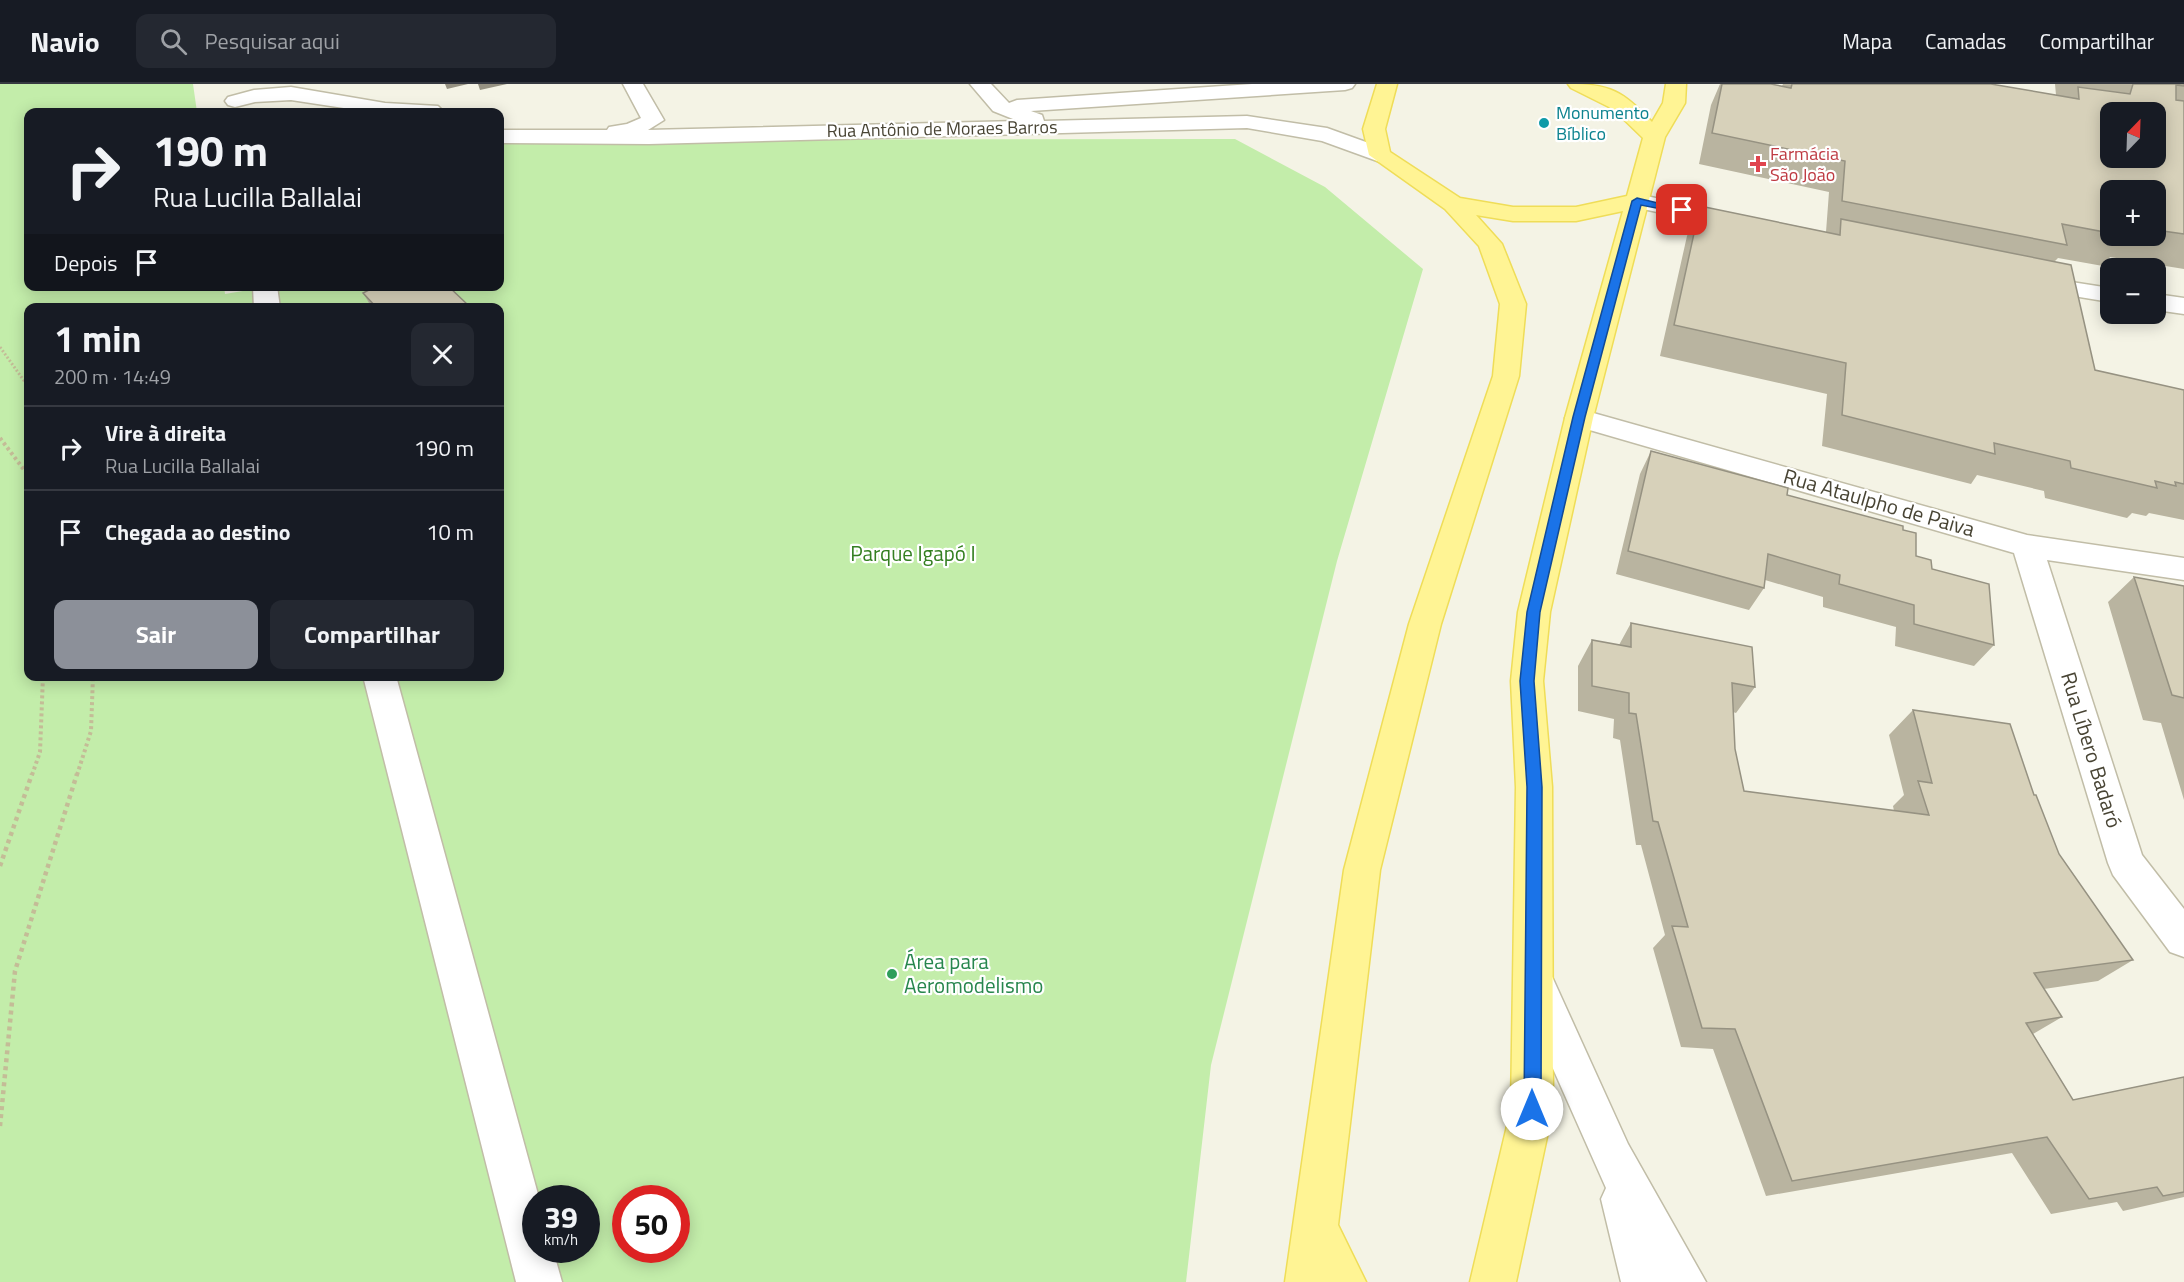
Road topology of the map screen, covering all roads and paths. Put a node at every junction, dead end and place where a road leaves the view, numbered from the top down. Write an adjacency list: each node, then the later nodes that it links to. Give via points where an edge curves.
1 (340, 84): 15 (street)
2 (633, 84): 17 (street)
3 (980, 84): 11 (street)
4 (1345, 84): 11 (street, Rua Antônio de Moraes Barros)
5 (1387, 84): 22 (main road, via 1374,129)
6 (1578, 84): 21 (main road, via 1628,107)
7 (1677, 84): 21 (main road, via 1674,103)
8 (281, 87): 9 (street); 10 (street); 14 (street)
9 (231, 99)
10 (325, 105): 12 (street); 13 (street)
11 (1000, 107): 17 (street, Rua Antônio de Moraes Barros); 18 (street, via 1019,116)
12 (316, 108)
13 (336, 108)
14 (383, 108)
15 (425, 108)
16 (504, 119): 17 (street, Rua Antônio de Moraes Barros)
17 (653, 120): 19 (street, via 632,130 616,132 530,132)
18 (1082, 126): 20 (street, Rua Antônio de Moraes Barros); 22 (street, Rua Antônio de Moraes Barros, via 1247,122 1327,135)
19 (504, 136)
20 (504, 137)
21 (1654, 137): 23 (main road)
22 (1380, 155): 24 (main road)
23 (1637, 201): 24 (main road, via 1576,214 1513,214); 25 (street); 32 (main road)
24 (1453, 204): 45 (main road, via 1490,244 1513,304 1506,376 1425,624 1362,870)
25 (1765, 228)
26 (2008, 279): 27 (street)
27 (2100, 293)
28 (2166, 303): 29 (street)
29 (2184, 306)
30 (0, 347): 31 (path)
31 (24, 381)
32 (1579, 417): 35 (street, Rua Ataulpho de Paiva); 42 (main road, via 1534,612 1527,681 1534,787)
33 (0, 438): 34 (path)
34 (24, 470)
35 (2027, 546): 36 (street, Rua Ataulpho de Paiva); 41 (street, Rua Líbero Badaró, via 2126,864)
36 (2184, 569)
37 (43, 681): 40 (path, via 40,752)
38 (93, 681): 43 (path, via 91,731 15,971)
39 (380, 681): 46 (street)
40 (0, 866)
41 (2184, 939)
42 (1533, 977): 44 (street); 49 (main road, via 1532,1109)
43 (0, 1126)
44 (1613, 1160): 50 (street); 51 (street)
45 (1314, 1225): 47 (main road); 48 (main road)
46 (539, 1282)
47 (1308, 1282)
48 (1342, 1282)
49 (1493, 1282)
50 (1644, 1282)
51 (1683, 1282)

